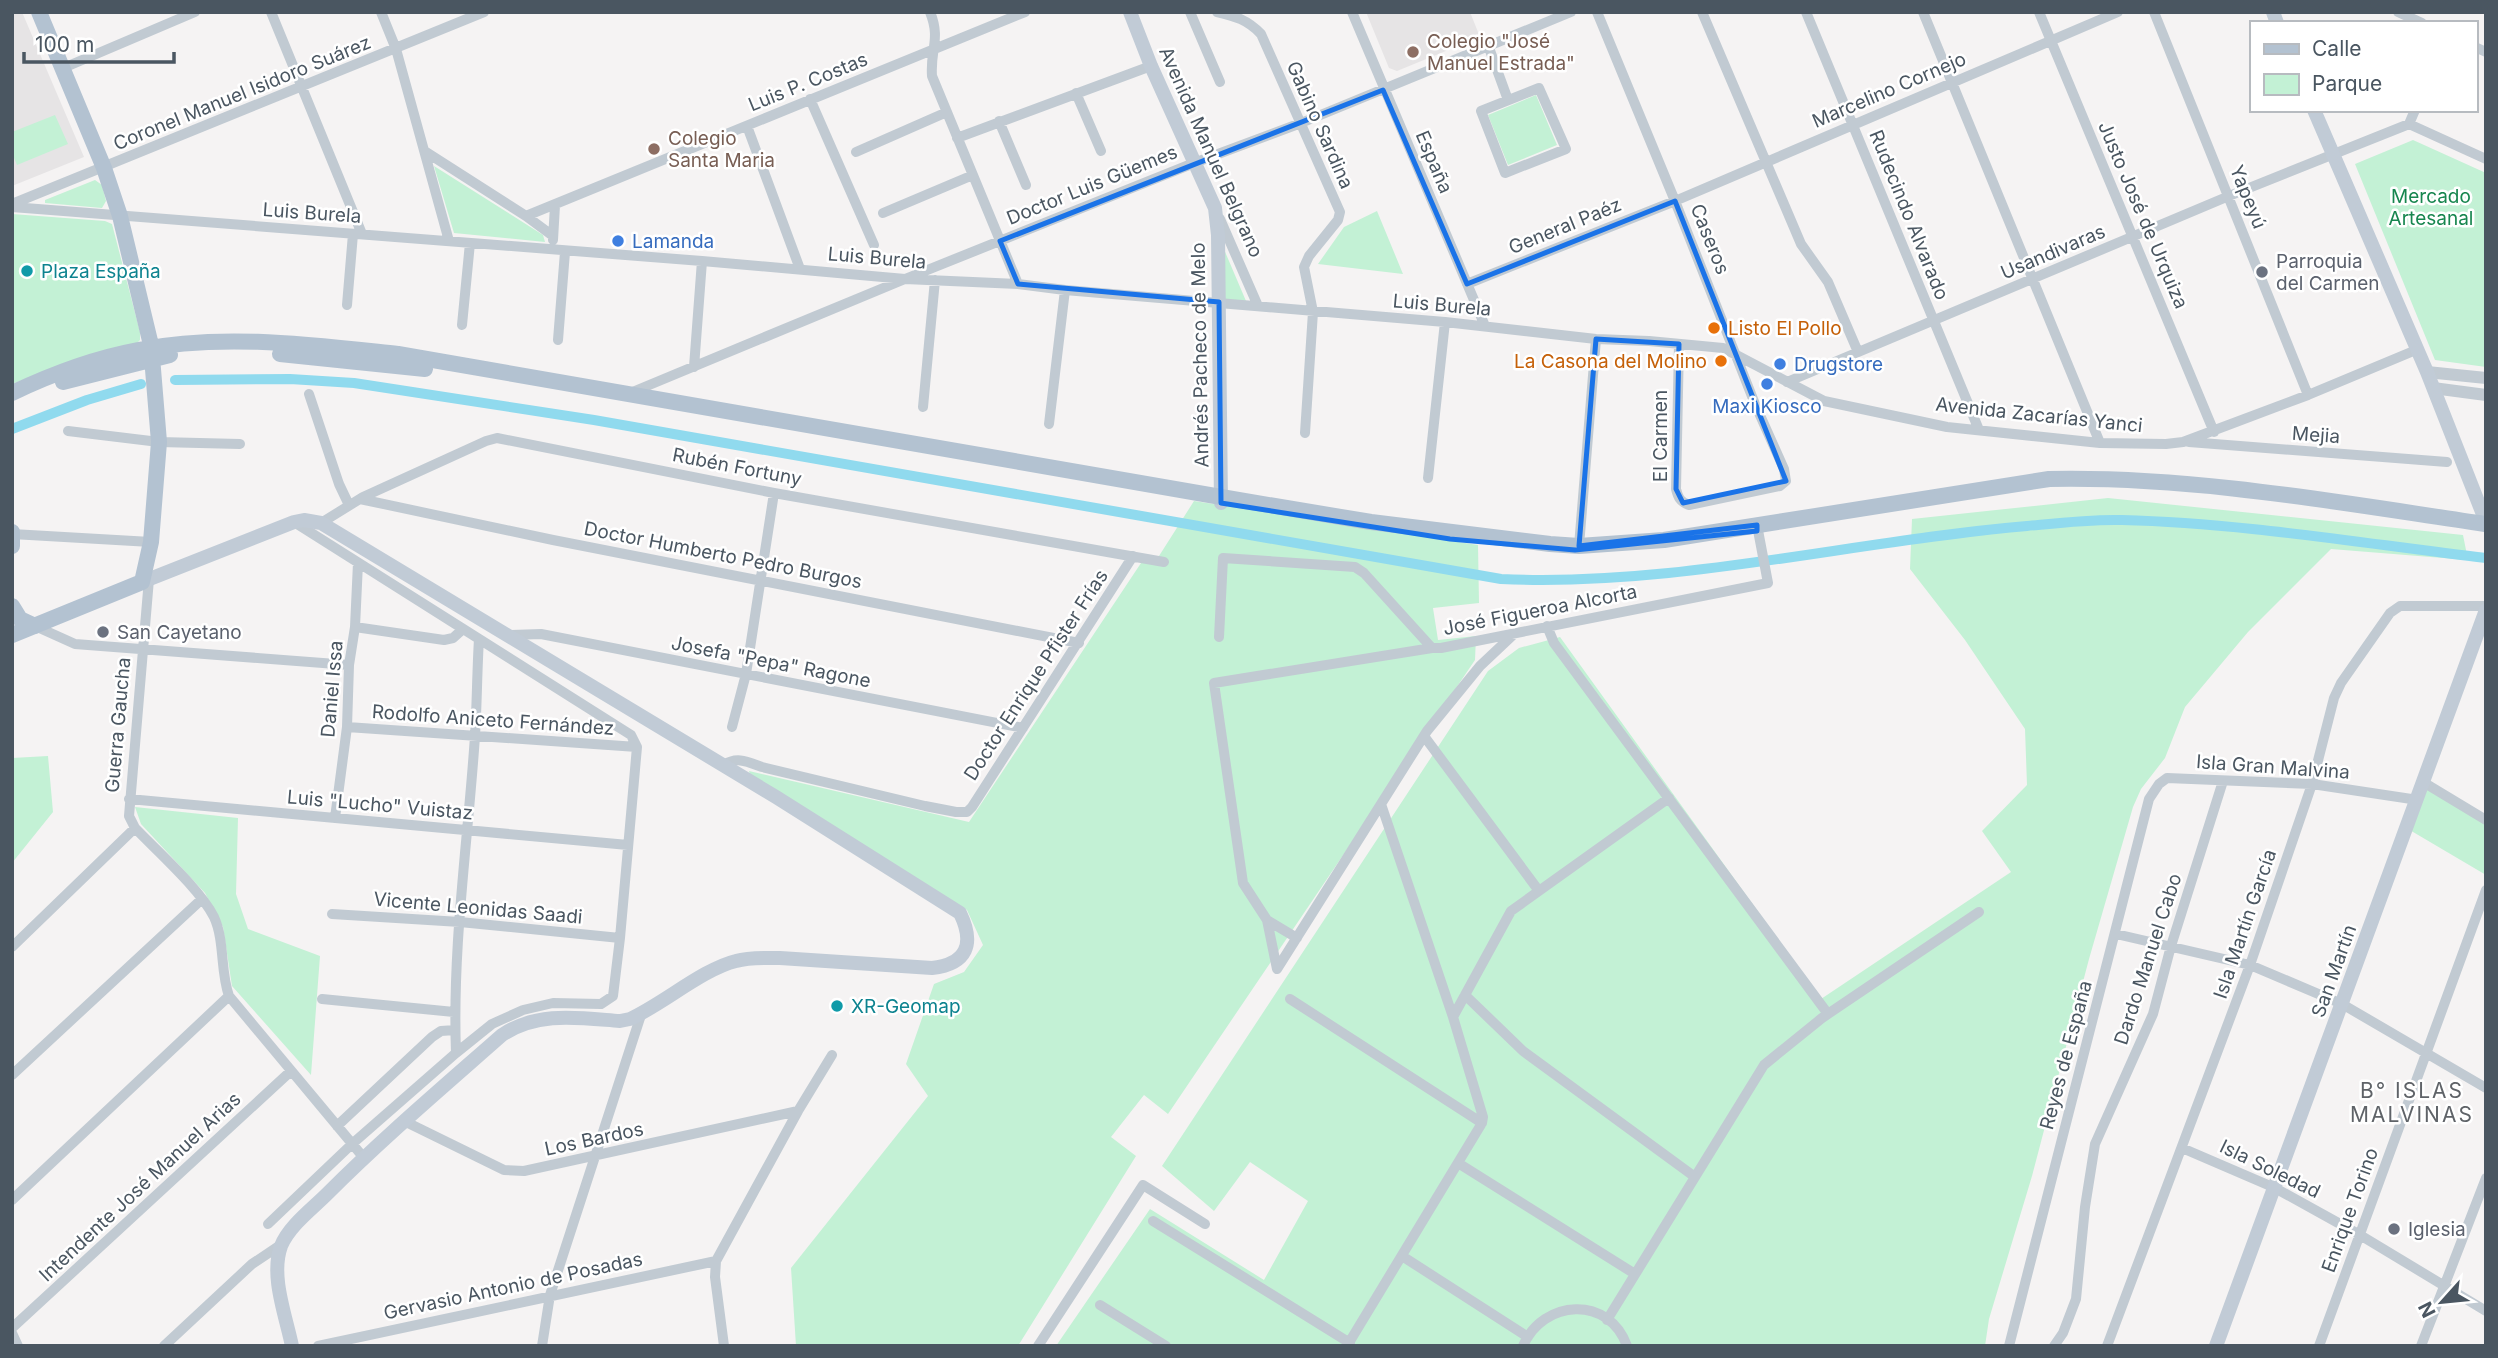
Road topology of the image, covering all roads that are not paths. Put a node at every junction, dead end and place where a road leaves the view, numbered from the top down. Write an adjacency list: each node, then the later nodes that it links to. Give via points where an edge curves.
1 (39, 12): 27 (main road)
2 (195, 12): 27 (street)
3 (271, 12): 30 (street)
4 (381, 12): 24 (street)
5 (484, 12): 24 (street, Coronel Manuel Isidoro Suárez)
6 (930, 12): 25 (street, via 937,37)
7 (1025, 12): 25 (street, Luis P. Costas)
8 (1130, 12): 26 (main road, Avenida Manuel Belgrano)
9 (1190, 12): 28 (street)
10 (1217, 12): 39 (street, Gabino Sardina, via 1251,23 1261,34)
11 (1352, 12): 31 (street, España)
12 (1571, 12): 23 (street, Doctor Luis Güemes)
13 (1597, 12): 55 (street, Caseros)
14 (1702, 12): 49 (street)
15 (1806, 12): 42 (street, Rudecindo Alvarado)
16 (1923, 12): 29 (street)
17 (2039, 12): 22 (street, Justo José de Urquiza)
18 (2118, 12): 22 (street, Marcelino Cornejo)
19 (2154, 12): 54 (street, Yapeyú)
20 (2398, 12): 21 (street)
21 (2418, 21)
22 (2050, 40): 29 (street, Marcelino Cornejo); 64 (street, Justo José de Urquiza)
23 (1488, 46): 31 (street, Doctor Luis Güemes); 34 (street)
24 (396, 49): 30 (street, Coronel Manuel Isidoro Suárez); 45 (street)
25 (933, 49): 33 (street, Luis P. Costas); 35 (street, via 932,76)
26 (1151, 65): 32 (street); 50 (main road, Avenida Manuel Belgrano)
27 (61, 69): 51 (main road)
28 (1220, 82)
29 (1952, 82): 42 (street, Marcelino Cornejo); 74 (street)
30 (303, 85): 51 (street, Coronel Manuel Isidoro Suárez); 62 (street)
31 (1383, 90): 39 (street, Doctor Luis Güemes); 76 (street, España)
32 (1076, 93): 38 (street); 44 (street)
33 (810, 99): 41 (street, Luis P. Costas); 68 (street)
34 (1508, 100): 34 (street, via 1539,88 1566,149 1505,173 1481,111)
35 (947, 112): 43 (street); 46 (street)
36 (2315, 112): 47 (main road)
37 (2414, 112): 40 (street)
38 (999, 121): 43 (street); 53 (street)
39 (1301, 123): 50 (street, Doctor Luis Güemes); 81 (street, Gabino Sardina, via 1340,212 1304,267)
40 (2409, 124): 47 (street, Usandivaras); 48 (street)
41 (747, 125): 56 (street, Luis P. Costas); 71 (street)
42 (1853, 125): 49 (street, Marcelino Cornejo); 82 (street, Rudecindo Alvarado)
43 (957, 138): 52 (street)
44 (1101, 151)
45 (426, 152): 61 (street); 65 (street)
46 (856, 152)
47 (2332, 154): 54 (street, Usandivaras); 89 (main road)
48 (2486, 159)
49 (1767, 162): 55 (street, Marcelino Cornejo); 90 (street, via 1801,244 1828,282)
50 (1194, 163): 58 (main road, Avenida Manuel Belgrano); 66 (street, Doctor Luis Güemes)
51 (104, 168): 57 (street, Coronel Manuel Isidoro Suárez); 60 (main road)
52 (973, 176): 59 (street); 66 (street)
53 (1026, 185)
54 (2229, 196): 64 (street, Usandivaras); 101 (street, Yapeyú)
55 (1675, 201): 76 (street, General Paéz); 92 (street, Caseros)
56 (555, 205): 61 (street, Luis P. Costas); 63 (street)
57 (12, 206): 60 (street, Luis Burela)
58 (1214, 208): 78 (main road, Andrés Pacheco de Melo, via 1219,235); 80 (street, Avenida Manuel Belgrano)
59 (883, 213)
60 (120, 216): 62 (street, Luis Burela); 91 (main road)
61 (526, 216): 63 (street)
62 (357, 234): 65 (street, Luis Burela); 79 (street)
63 (553, 236): 69 (street)
64 (2134, 236): 74 (street, Usandivaras); 108 (street, Justo José de Urquiza)
65 (449, 241): 67 (street, Luis Burela)
66 (1000, 241): 72 (street, Doctor Luis Güemes); 75 (street)
67 (470, 243): 69 (street, Luis Burela); 84 (street)
68 (874, 245)
69 (559, 251): 70 (street, Luis Burela); 87 (street)
70 (702, 261): 71 (street, Luis Burela); 93 (street)
71 (800, 269): 72 (street, Luis Burela)
72 (905, 279): 73 (street, Luis Burela); 93 (street, Doctor Luis Güemes)
73 (935, 280): 75 (street, Luis Burela); 104 (street)
74 (2032, 280): 82 (street, Usandivaras); 112 (street)
75 (1018, 284): 77 (street, Luis Burela)
76 (1467, 284): 85 (street, España)
77 (1065, 290): 78 (street, Luis Burela); 105 (street)
78 (1219, 302): 80 (street, Luis Burela); 120 (main road, Andrés Pacheco de Melo)
79 (346, 305)
80 (1258, 306): 81 (street, Luis Burela)
81 (1313, 312): 83 (street, Luis Burela); 109 (street)
82 (1934, 321): 90 (street, Usandivaras); 106 (street, Rudecindo Alvarado)
83 (1445, 322): 85 (street, Luis Burela); 115 (street)
84 (462, 325)
85 (1485, 326): 86 (street, Luis Burela)
86 (1596, 339): 88 (street, Luis Burela); 129 (street)
87 (558, 340)
88 (1679, 344): 92 (street, Luis Burela, via 1723,348); 116 (street, El Carmen, via 1676,489 1683,503 1780,486)
89 (2416, 350): 94 (main road); 101 (street, Avenida Zacarías Yanci)
90 (1858, 352): 96 (street, Usandivaras)
91 (152, 354): 98 (main road, via 84,365); 100 (main road, via 248,342 323,346 398,354); 103 (main road, via 48,385); 110 (main road); 120 (main road, via 248,351 396,365)
92 (1737, 356): 96 (street, Avenida Zacarías Yanci); 116 (street, Caseros)
93 (694, 367): 100 (street, Doctor Luis Güemes)
94 (2427, 372): 95 (street); 97 (main road)
95 (2486, 378)
96 (1787, 382): 106 (street, Avenida Zacarías Yanci, via 1824,401)
97 (2433, 388): 102 (street); 118 (main road)
98 (12, 393)
99 (309, 394): 121 (street)
100 (628, 394): 120 (main road)
101 (2308, 395): 108 (street, Avenida Zacarías Yanci)
102 (2486, 395)
103 (12, 402)
104 (923, 407)
105 (1049, 424)
106 (1979, 430): 112 (street, Avenida Zacarías Yanci)
107 (68, 431): 110 (street)
108 (2214, 432): 111 (street, Avenida Zacarías Yanci)
109 (1305, 433)
110 (159, 442): 113 (street); 127 (main road)
111 (2183, 442): 112 (street, Avenida Zacarías Yanci); 114 (street, Mejia)
112 (2100, 443)
113 (240, 444)
114 (2447, 462)
115 (1428, 478)
116 (1786, 481)
117 (774, 493): 119 (street, Rubén Fortuny, via 497,438); 130 (street, Rubén Fortuny); 134 (street)
118 (2481, 496): 124 (main road, via 2477,503)
119 (360, 499): 121 (street, Rubén Fortuny); 134 (street, Doctor Humberto Pedro Burgos)
120 (1221, 500): 125 (main road, via 1450,539 1575,550 1638,547); 129 (main road)
121 (349, 505): 123 (street, Rubén Fortuny)
122 (295, 522): 123 (main road); 132 (street); 133 (main road)
123 (321, 523): 143 (main road)
124 (2485, 527): 125 (main road, via 2248,490 2084,478 2016,483)
125 (1757, 528): 129 (main road); 138 (street, José Figueroa Alcorta, via 1768,583)
126 (12, 534): 127 (street); 128 (main road)
127 (151, 542): 133 (main road)
128 (12, 546)
129 (1579, 546)
130 (1133, 556): 131 (street, Rubén Fortuny); 146 (street, Doctor Enrique Pfister Frías)
131 (1164, 562)
132 (358, 563): 139 (street, Daniel Issa); 140 (street)
133 (145, 580): 137 (main road); 148 (street, Guerra Gaucha)
134 (760, 580): 146 (street, Doctor Humberto Pedro Burgos); 150 (street)
135 (12, 607): 137 (main road, via 20,619)
136 (2486, 608): 160 (main road, San Martín); 161 (street, Isla Martín García, via 2400,606 2390,613 2334,698)
137 (35, 626): 142 (main road); 148 (street, via 75,644)
138 (1547, 626): 141 (street, José Figueroa Alcorta); 163 (street, via 1554,643)
139 (355, 627): 140 (street, via 444,640); 149 (street, Daniel Issa)
140 (463, 629): 145 (street)
141 (1515, 633): 147 (street, José Figueroa Alcorta); 154 (street, via 1480,666)
142 (12, 635)
143 (511, 635): 150 (street, Josefa "Pepa" Ragone, via 541,634); 157 (main road)
144 (1219, 637): 147 (street, José Figueroa Alcorta, via 1223,558 1355,567)
145 (479, 639): 155 (street); 156 (street, via 631,736)
146 (1079, 643): 153 (street, Doctor Enrique Pfister Frías)
147 (1432, 648): 176 (street, via 1214,683 1243,883)
148 (142, 649): 149 (street); 162 (street, Guerra Gaucha)
149 (349, 665): 151 (street, Daniel Issa)
150 (746, 674): 152 (street); 153 (street, Josefa "Pepa" Ragone)
151 (347, 727): 155 (street, Rodolfo Aniceto Fernández); 166 (street, Daniel Issa)
152 (732, 727)
153 (1023, 728): 157 (street, Doctor Enrique Pfister Frías, via 967,812 912,803 745,761)
154 (1424, 736): 165 (street); 172 (street)
155 (475, 737): 156 (street, Rodolfo Aniceto Fernández); 169 (street)
156 (637, 747): 170 (street)
157 (724, 765): 191 (main road, via 960,913 969,937 965,950 948,966 932,968 780,958 735,961)
158 (2167, 778): 159 (street, Isla Gran Malvina); 178 (street, Reyes de España, via 2149,799)
159 (2223, 781): 161 (street, Isla Gran Malvina); 181 (street, Dardo Manuel Cabo)
160 (2423, 782): 164 (main road, San Martín); 167 (street)
161 (2312, 784): 164 (street, Isla Gran Malvina); 183 (street, Isla Martín García)
162 (129, 799): 166 (street, Luis "Lucho" Vuistaz); 168 (street, Guerra Gaucha)
163 (1670, 799): 172 (street); 190 (street)
164 (2418, 800): 188 (main road, San Martín)
165 (1381, 804): 180 (street); 192 (street)
166 (335, 818): 169 (street, Luis "Lucho" Vuistaz)
167 (2486, 820)
168 (135, 828): 173 (street); 182 (street)
169 (466, 830): 170 (street, Luis "Lucho" Vuistaz); 177 (street)
170 (628, 845): 179 (street)
171 (2486, 890): 195 (street, Enrique Torino)
172 (1539, 891): 184 (street, via 1511,911)
173 (202, 899): 185 (street, via 214,918); 198 (street)
174 (1979, 912): 190 (street)
175 (332, 914): 177 (street, Vicente Leonidas Saadi)
176 (1267, 920): 180 (street); 180 (street, via 1277,969)
177 (460, 922): 179 (street, Vicente Leonidas Saadi); 189 (street)
178 (2116, 934): 181 (street); 238 (street, Reyes de España)
179 (620, 938): 194 (street, via 613,996 601,1004 553,1003 523,1010 492,1024)
180 (1297, 938)
181 (2171, 946): 183 (street); 239 (street, Dardo Manuel Cabo, via 2153,1014 2095,1144 2077,1299)
182 (12, 947)
183 (2250, 965): 188 (street); 205 (street, Isla Martín García)
184 (1465, 995): 192 (street); 209 (street, via 1523,1051)
185 (229, 996): 197 (street); 212 (street)
186 (322, 999): 189 (street)
187 (1290, 999): 202 (street)
188 (2342, 1004): 195 (street); 211 (main road, San Martín)
189 (454, 1012): 193 (street)
190 (1828, 1014): 209 (street, via 1764,1065)
191 (641, 1015): 201 (main road, via 620,1021 547,1017 514,1026); 206 (street)
192 (1453, 1017): 202 (street, via 1482,1107)
193 (455, 1030): 194 (street); 203 (street, via 432,1037)
194 (456, 1052): 204 (street)
195 (2425, 1053): 199 (street); 216 (street, Enrique Torino)
196 (832, 1055): 200 (street)
197 (290, 1071): 203 (street); 226 (street, Intendente José Manuel Arias)
198 (12, 1075)
199 (2486, 1088)
200 (798, 1111): 206 (street, Los Bardos); 219 (street)
201 (404, 1121): 206 (street, Los Bardos, via 504,1170 524,1171); 207 (main road)
202 (1482, 1123): 208 (street)
203 (337, 1126): 204 (street)
204 (352, 1144): 207 (street); 214 (street)
205 (2182, 1147): 211 (street, Isla Soledad); 240 (street, Isla Martín García)
206 (593, 1157): 222 (street)
207 (364, 1158): 217 (main road)
208 (1458, 1163): 218 (street); 220 (street)
209 (1695, 1177): 220 (street)
210 (2486, 1178): 221 (street)
211 (2275, 1188): 216 (street, Isla Soledad); 241 (main road, San Martín)
212 (12, 1199)
213 (1153, 1222): 228 (street)
214 (268, 1224)
215 (1205, 1224): 235 (street, via 1143,1185)
216 (2360, 1235): 221 (street, Isla Soledad); 242 (street, Enrique Torino)
217 (282, 1244): 230 (street, via 252,1264); 231 (main road, via 277,1274)
218 (1402, 1256): 227 (street); 228 (street)
219 (716, 1261): 222 (street, Gervasio Antonio de Posadas); 234 (street)
220 (1635, 1274): 225 (street)
221 (2444, 1287): 224 (street, Isla Soledad); 243 (street)
222 (550, 1295): 232 (street, Gervasio Antonio de Posadas); 233 (street)
223 (1100, 1305): 236 (street)
224 (2486, 1311)
225 (1607, 1320): 227 (street, via 1584,1309 1566,1309 1548,1316); 237 (street)
226 (12, 1331): 229 (street)
227 (1525, 1341)
228 (1348, 1344)
229 (18, 1346)
230 (164, 1346)
231 (292, 1346)
232 (318, 1346)
233 (542, 1346)
234 (724, 1346)
235 (1038, 1346)
236 (1166, 1346)
237 (1627, 1346)
238 (2009, 1346)
239 (2053, 1346)
240 (2107, 1346)
241 (2216, 1346)
242 (2319, 1346)
243 (2421, 1346)

